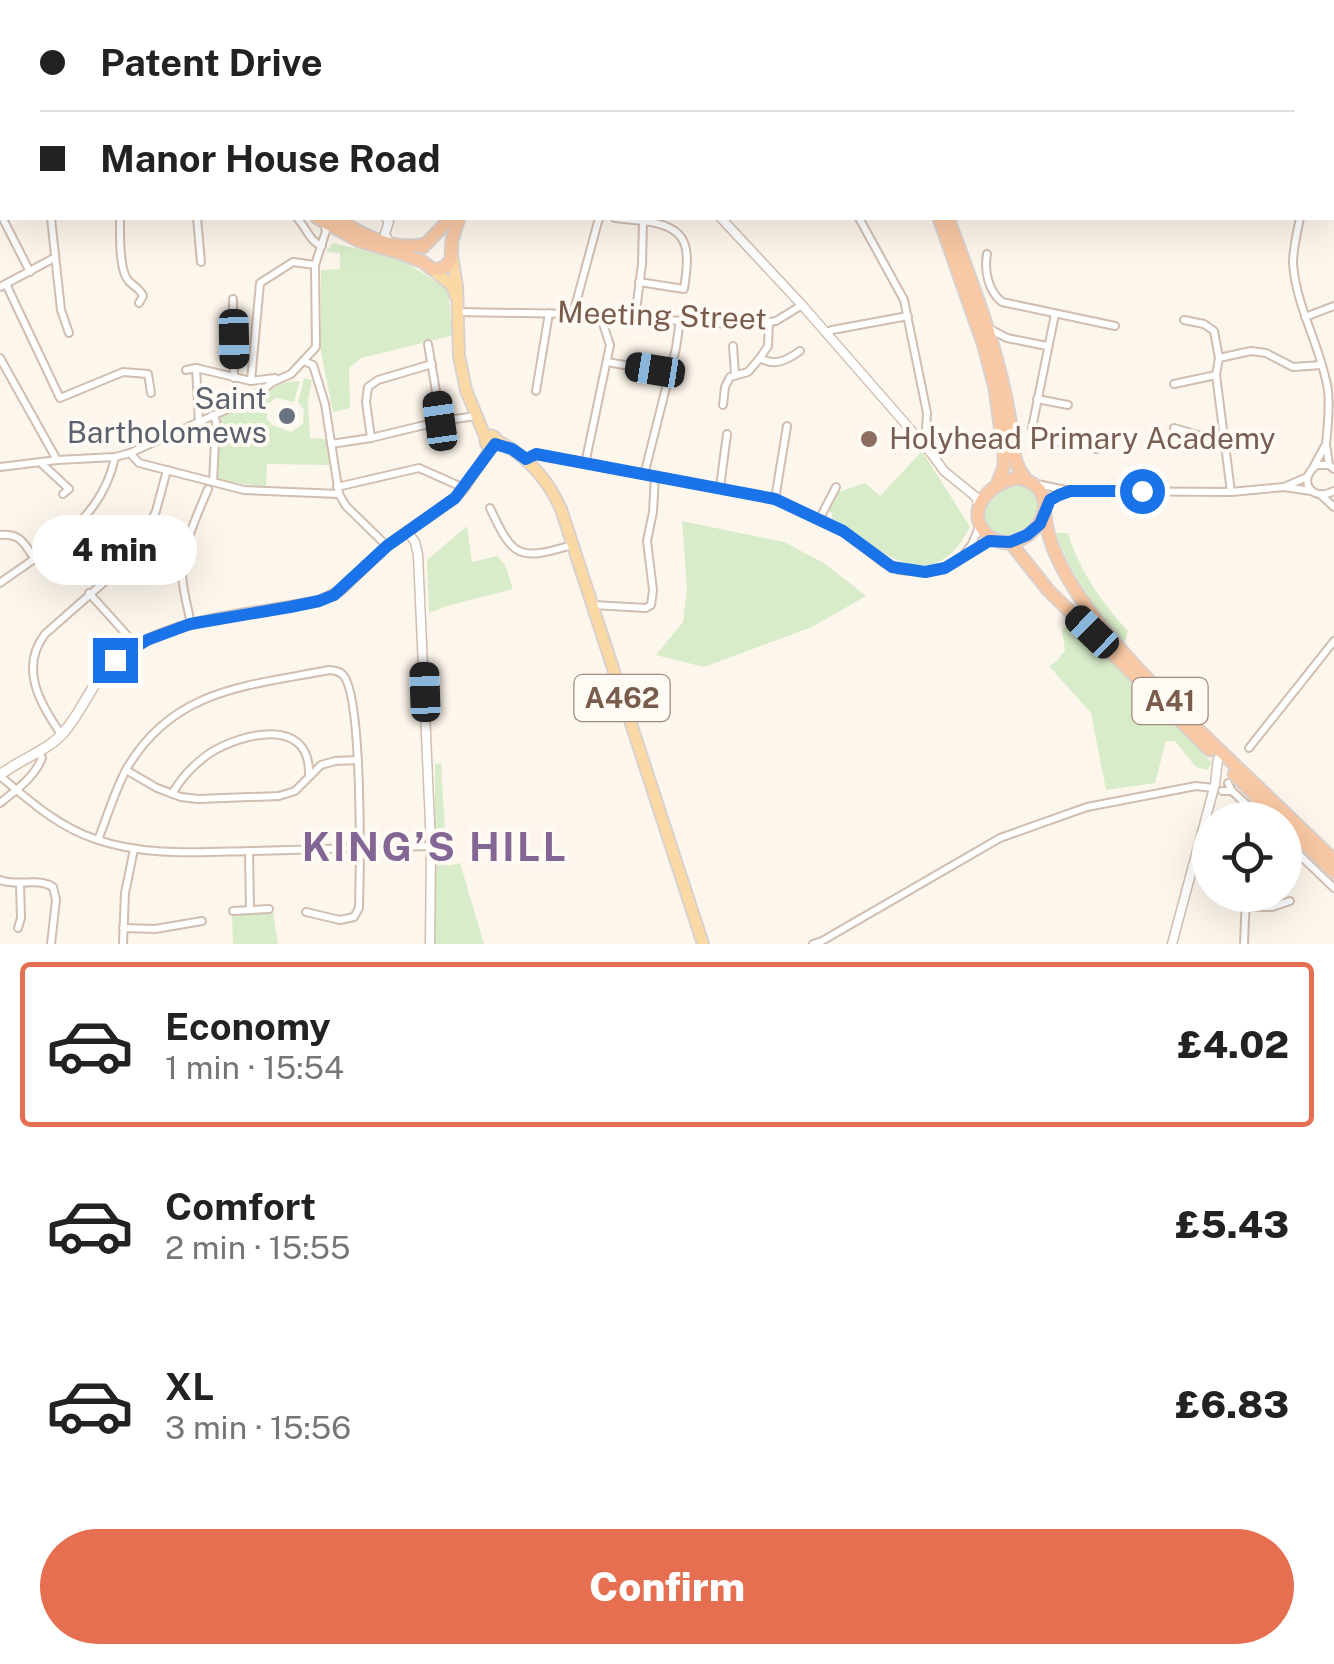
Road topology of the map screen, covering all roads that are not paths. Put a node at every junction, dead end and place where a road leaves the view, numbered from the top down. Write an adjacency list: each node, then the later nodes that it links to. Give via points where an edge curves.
1 (4, 220): 27 (street)
2 (51, 220): 23 (street)
3 (120, 220): 33 (street, via 125,274 140,289)
4 (198, 220): 24 (street)
5 (298, 220): 20 (street)
6 (387, 220): 19 (street)
7 (448, 220): 18 (highway)
8 (458, 220): 21 (highway)
9 (598, 220): 38 (street)
10 (634, 220): 16 (street)
11 (723, 220): 34 (street)
12 (860, 220): 40 (street)
13 (941, 220): 115 (highway, via 996,388 1004,466)
14 (949, 220): 48 (highway, A41)
15 (1300, 220): 43 (street, via 1293,260)
16 (643, 221): 28 (street); 30 (street, via 669,228 688,246)
17 (329, 225): 19 (highway); 20 (street); 20 (street); 26 (highway)
18 (428, 241): 19 (highway, via 407,247); 21 (highway, via 443,240); 26 (highway, via 422,252)
19 (389, 242)
20 (322, 246): 25 (street)
21 (452, 252): 26 (highway, via 445,267); 36 (main road)
22 (987, 254): 39 (street, via 986,271 998,299)
23 (54, 258): 27 (street); 50 (street)
24 (201, 262)
25 (315, 264): 62 (street, via 316,347); 73 (street, via 293,262 263,279)
26 (427, 266): 36 (main road, via 452,286)
27 (30, 272): 29 (street)
28 (639, 282): 30 (street); 42 (street)
29 (3, 285): 76 (street, via 60,398 142,371)
30 (684, 288): 31 (street)
31 (682, 298)
32 (233, 300): 72 (street)
33 (138, 303)
34 (802, 305): 46 (street, Meeting Street); 49 (street)
35 (1334, 306): 43 (street)
36 (457, 307): 37 (street, Meeting Street); 82 (main road, via 466,390)
37 (549, 313): 38 (street, Meeting Street); 75 (street)
38 (572, 314): 41 (street, Meeting Street)
39 (1055, 314): 47 (street); 56 (street)
40 (908, 316): 49 (street); 91 (street, via 927,413)
41 (601, 318): 42 (street, Meeting Street); 63 (street, via 610,340)
42 (635, 318): 44 (street, Meeting Street)
43 (1305, 318): 65 (street)
44 (680, 320): 46 (street, Meeting Street); 68 (street)
45 (1184, 320): 61 (street, via 1214,330)
46 (769, 322): 55 (street)
47 (1115, 326)
48 (987, 328): 51 (street); 58 (highway, A41)
49 (826, 333): 91 (street)
50 (70, 334)
51 (1007, 338): 56 (street); 58 (street)
52 (428, 344): 64 (street)
53 (733, 346): 70 (street)
54 (753, 346): 55 (street)
55 (768, 346): 60 (street)
56 (1048, 346): 78 (street)
57 (800, 351): 60 (street, via 774,363)
58 (996, 357): 108 (highway, A41, via 1014,457)
59 (0, 358): 98 (street)
60 (760, 358): 70 (street, via 748,372)
61 (1220, 358): 65 (street, via 1251,351 1294,366); 71 (street)
62 (304, 361): 69 (street); 92 (street, via 313,365 320,384)
63 (607, 362): 68 (street); 100 (street)
64 (432, 364): 83 (street); 89 (street, via 368,387)
65 (1322, 365): 93 (street)
66 (196, 368): 67 (street); 72 (street); 84 (street)
67 (186, 370)
68 (670, 373): 105 (street)
69 (291, 374): 73 (street); 77 (street)
70 (735, 374): 79 (street)
71 (1216, 375): 74 (street); 88 (street)
72 (234, 378): 73 (street)
73 (251, 381): 77 (street)
74 (1174, 384)
75 (536, 391)
76 (151, 393)
77 (256, 395): 81 (street)
78 (1037, 398): 80 (street); 94 (street, via 1037,435)
79 (723, 405)
80 (1068, 405)
81 (213, 415): 84 (street); 110 (street)
82 (477, 416): 83 (street); 90 (main road)
83 (440, 421): 89 (street)
84 (199, 422): 95 (street)
85 (787, 426): 122 (street)
86 (1174, 428): 88 (street)
87 (728, 434): 111 (street)
88 (1223, 435): 119 (street)
89 (371, 438): 92 (street)
90 (490, 439): 97 (main road, A462); 114 (main road)
91 (920, 440): 109 (street)
92 (331, 444): 116 (street)
93 (1326, 444): 102 (street); 103 (street)
94 (1096, 448)
95 (130, 452): 96 (street); 104 (street, via 140,463)
96 (115, 457): 98 (street); 134 (street, via 84,519)
97 (526, 459): 100 (street, via 536,454); 132 (main road, A462, via 551,489)
98 (57, 460): 99 (street)
99 (40, 462): 101 (street); 121 (street, via 69,488)
100 (585, 464): 105 (street)
101 (0, 467)
102 (1313, 467): 103 (street); 106 (street)
103 (1332, 467)
104 (167, 470): 110 (street); 137 (street, via 142,541)
105 (644, 475): 107 (street)
106 (1307, 476): 113 (street); 120 (street)
107 (655, 477): 111 (street); 138 (street, via 651,605)
108 (1028, 481): 115 (highway, via 1008,479); 118 (street); 126 (highway, A41, via 1041,493)
109 (958, 483): 115 (street); 123 (street)
110 (210, 486): 116 (street); 139 (street, via 183,568)
111 (720, 487): 122 (street)
112 (836, 487): 127 (street)
113 (1284, 487): 119 (street); 120 (street)
114 (464, 488): 116 (street, via 419,468); 129 (main road)
115 (993, 488): 123 (highway)
116 (338, 490): 133 (street)
117 (1334, 490): 120 (street)
118 (1070, 491): 119 (street); 126 (street, via 1050,500)
119 (1231, 492)
120 (1317, 493): 124 (street)
121 (63, 494)
122 (775, 499): 127 (street)
123 (980, 507): 128 (highway)
124 (1334, 507)
125 (490, 508): 132 (street, via 512,547 538,554)
126 (1045, 511): 131 (highway, via 1036,528); 164 (highway, A41, via 1071,582 1109,636)
127 (820, 518): 135 (street, via 899,570 925,572)
128 (980, 524): 131 (highway, A41, via 991,538); 135 (street)
129 (407, 531): 133 (main road); 159 (street, via 418,554)
130 (0, 535): 134 (street, via 20,538)
131 (1004, 541): 135 (street); 145 (highway, A41)
132 (574, 544): 138 (main road, A462)
133 (387, 546): 139 (main road, via 328,599)
134 (34, 558): 136 (street)
135 (961, 558)
136 (0, 583)
137 (89, 593): 141 (street); 142 (street, via 42,638 34,661 38,695)
138 (591, 605): 181 (main road, A462)
139 (190, 624): 141 (main road)
140 (1334, 641): 143 (street)
141 (136, 646): 142 (main road, via 100,675)
142 (62, 735): 144 (main road)
143 (1249, 748)
144 (38, 751): 149 (main road); 152 (street, via 42,762)
145 (1218, 759): 150 (highway, A41); 151 (street)
146 (358, 760): 147 (street, via 347,680 329,670 194,702 152,736); 148 (street, via 326,761); 160 (street)
147 (126, 770): 153 (street); 157 (street)
148 (309, 775): 153 (street, via 285,795); 153 (street, via 308,753 297,741 281,734 244,739 206,756)
149 (0, 776): 152 (street)
150 (1233, 784): 151 (street); 151 (street, via 1224,777); 154 (street); 155 (highway, A41)
151 (1216, 788): 177 (street, via 1098,804 1000,838); 182 (street)
152 (16, 790): 156 (street); 157 (street, via 49,816)
153 (172, 794)
154 (1248, 802)
155 (1257, 802)
156 (0, 804)
157 (98, 840): 161 (street)
158 (1302, 841): 165 (highway, A41)
159 (431, 846): 160 (street); 180 (street)
160 (360, 848): 162 (street); 172 (street, via 354,917)
161 (134, 849): 162 (street); 176 (street)
162 (249, 850): 170 (street)
163 (1302, 858): 168 (street)
164 (1334, 860)
165 (1334, 872)
166 (0, 880): 167 (street)
167 (20, 884): 175 (street); 178 (street, via 46,882 55,891)
168 (1334, 888)
169 (269, 909): 170 (street)
170 (250, 910): 171 (street)
171 (233, 911)
172 (306, 912)
173 (1246, 912): 183 (street)
174 (202, 922): 176 (street)
175 (18, 928)
176 (123, 928): 179 (street)
177 (820, 943)
178 (51, 944)
179 (122, 944)
180 (430, 944)
181 (704, 944)
182 (1172, 944)
183 (1244, 944)

